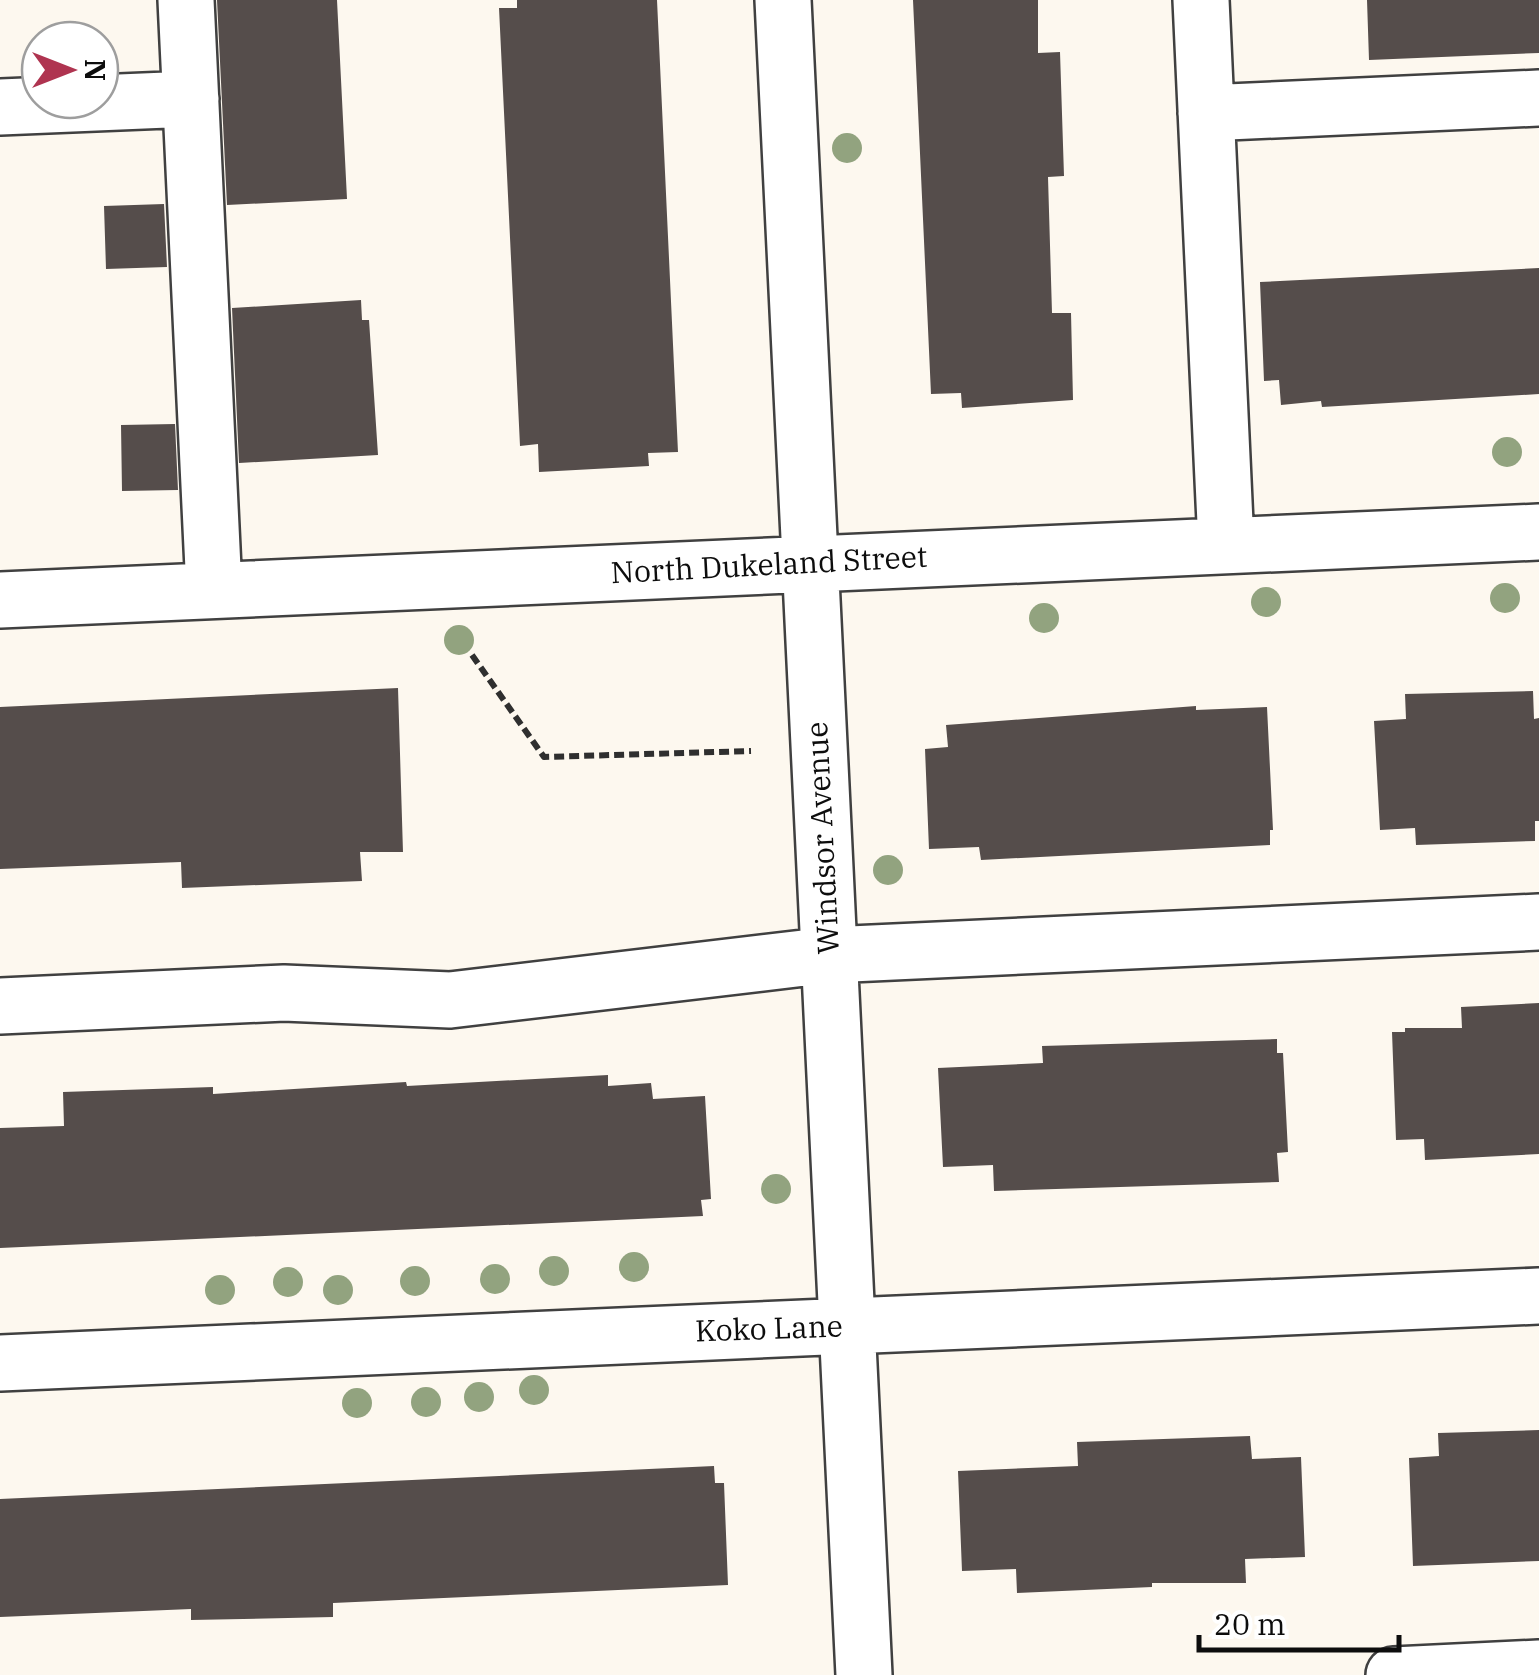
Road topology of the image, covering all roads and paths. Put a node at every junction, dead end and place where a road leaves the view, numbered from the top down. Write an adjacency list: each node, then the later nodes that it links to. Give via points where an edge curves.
1 (186, 0): 5 (street)
2 (784, 0): 10 (street, Windsor Avenue)
3 (1201, 0): 7 (street)
4 (1539, 98): 7 (street)
5 (191, 99): 6 (street); 11 (street)
6 (0, 107)
7 (1206, 113): 9 (street)
8 (1539, 532): 9 (street, North Dukeland Street)
9 (1226, 545): 10 (street, North Dukeland Street)
10 (808, 563): 11 (street, North Dukeland Street); 16 (street, Windsor Avenue)
11 (214, 590): 12 (street, North Dukeland Street)
12 (0, 600)
13 (472, 655): 14 (path, via 544,756)
14 (752, 750)
15 (1539, 922): 16 (street)
16 (829, 955): 17 (street, via 450,1000 284,993); 19 (street, Windsor Avenue)
17 (0, 1006)
18 (1539, 1296): 19 (street, Koko Lane)
19 (848, 1326): 20 (street, Koko Lane); 22 (street, Windsor Avenue)
20 (0, 1363)
21 (1539, 1668): 23 (street)
22 (864, 1675)
23 (1394, 1675)

